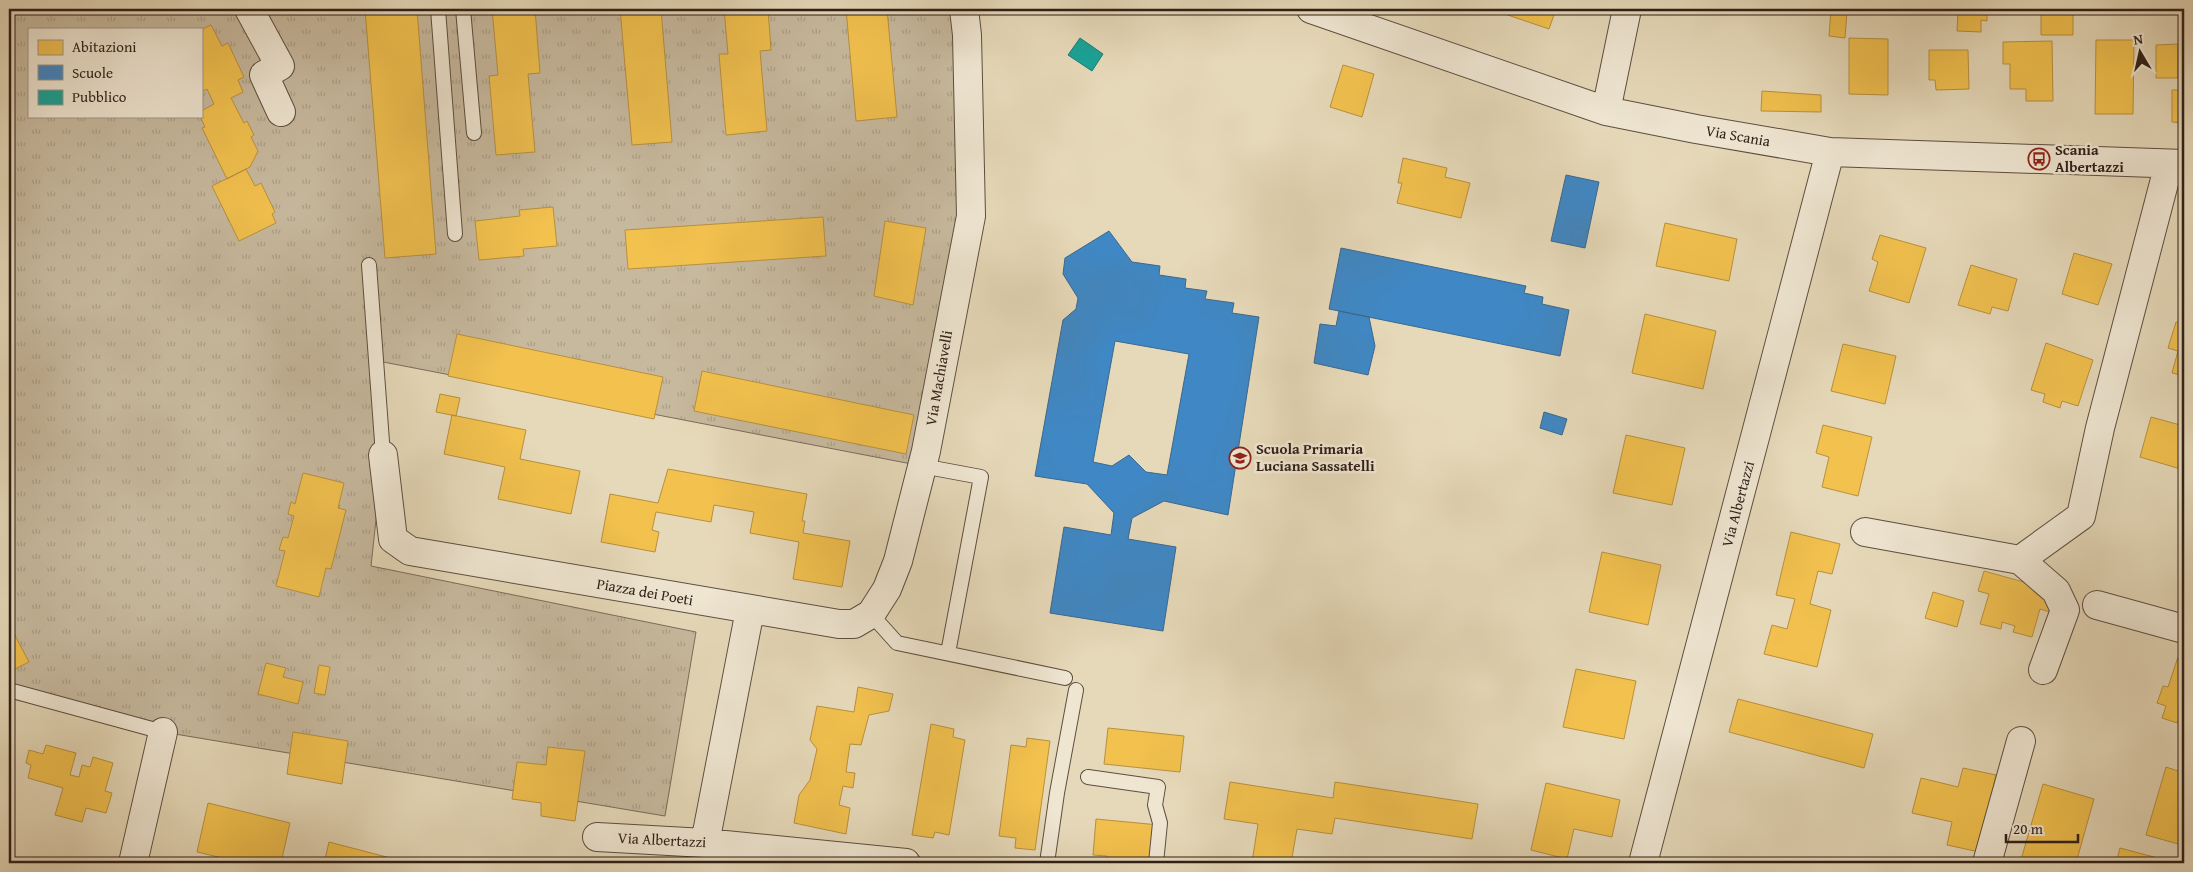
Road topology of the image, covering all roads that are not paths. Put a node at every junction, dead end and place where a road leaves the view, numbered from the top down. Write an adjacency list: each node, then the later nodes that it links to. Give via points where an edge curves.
1 (249, 9): 8 (street, via 280,66 264,75)
2 (438, 9): 12 (lane)
3 (464, 9): 9 (lane)
4 (964, 9): 15 (street, Via Machiavelli, via 971,216)
5 (1311, 9): 7 (street, Via Scania)
6 (1627, 9): 7 (street)
7 (1606, 111): 10 (street, Via Scania)
8 (281, 112)
9 (474, 133)
10 (1830, 152): 11 (street, Via Scania); 32 (street, Via Albertazzi)
11 (2177, 164): 17 (street, via 2100,428 2081,516)
12 (455, 234)
13 (369, 265): 14 (lane)
14 (383, 455): 19 (street, Piazza dei Poeti, via 393,539 410,551)
15 (922, 466): 20 (street, Via Machiavelli, via 898,561 887,589); 22 (lane, via 981,477)
16 (1865, 532): 17 (street)
17 (2020, 560): 23 (street, via 2056,591 2065,610)
18 (2097, 606): 21 (street)
19 (750, 610): 20 (street, via 838,624 854,624); 31 (street)
20 (871, 614): 22 (lane, via 897,643)
21 (2184, 629)
22 (948, 653): 24 (lane)
23 (2043, 670)
24 (1065, 678)
25 (9, 690): 27 (lane)
26 (1076, 690): 35 (lane)
27 (163, 732): 33 (street)
28 (2021, 741): 37 (street)
29 (1088, 777): 36 (lane, via 1158,787 1155,805 1160,823)
30 (597, 837): 31 (street, Via Albertazzi)
31 (719, 850): 34 (street, Via Albertazzi)
32 (1643, 860)
33 (133, 863)
34 (906, 863)
35 (1047, 863)
36 (1156, 863)
37 (1987, 863)

